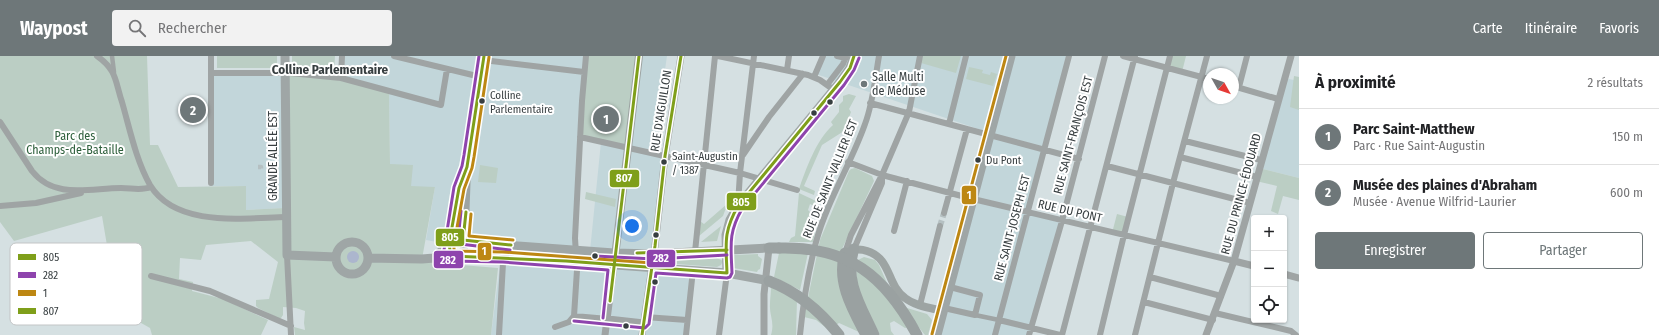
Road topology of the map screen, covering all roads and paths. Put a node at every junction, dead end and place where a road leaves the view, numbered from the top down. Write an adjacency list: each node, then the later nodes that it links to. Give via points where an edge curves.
1 (97, 56): 34 (street)
2 (112, 56): 34 (street)
3 (211, 56): 36 (street)
4 (285, 56): 37 (main road, GRANDE ALLÉE EST)
5 (342, 56): 42 (street)
6 (394, 56): 32 (street)
7 (586, 56): 35 (street)
8 (639, 56): 55 (main road)
9 (680, 56): 58 (street, RUE D'AIGUILLON)
10 (717, 56): 30 (street); 63 (street)
11 (754, 56): 30 (street)
12 (789, 56): 33 (street)
13 (823, 56): 40 (street)
14 (837, 56): 26 (street)
15 (879, 56): 47 (street, RUE DE SAINT-VALLIER EST)
16 (920, 56): 48 (street)
17 (966, 56): 50 (street)
18 (1011, 56): 52 (main road)
19 (1069, 56): 56 (street, RUE SAINT-JOSEPH EST)
20 (1106, 56): 60 (street, RUE SAINT-FRANÇOIS EST)
21 (1123, 56): 28 (street)
22 (1170, 56): 31 (street)
23 (1207, 56): 41 (street)
24 (1247, 56): 43 (street)
25 (1290, 56): 46 (street, RUE DU PRINCE-ÉDOUARD)
26 (849, 57): 44 (main road, via 847,73)
27 (483, 58): 29 (street); 39 (main road)
28 (1135, 58): 31 (street); 64 (street)
29 (498, 59): 35 (street)
30 (753, 63): 33 (street); 57 (street)
31 (1167, 68): 41 (street); 67 (street)
32 (448, 69): 39 (street); 42 (street, via 441,105)
33 (787, 70): 38 (street)
34 (114, 72): 74 (street, via 136,150)
35 (584, 72): 53 (street)
36 (211, 73): 37 (street); 73 (street)
37 (284, 73): 42 (street); 84 (main road, GRANDE ALLÉE EST)
38 (803, 74): 40 (street); 57 (street)
39 (481, 77): 65 (main road)
40 (814, 77): 44 (street)
41 (1202, 77): 54 (street)
42 (341, 78)
43 (1239, 79)
44 (831, 87): 70 (main road)
45 (1239, 88): 46 (street)
46 (1278, 99): 61 (street, RUE DU PRINCE-ÉDOUARD)
47 (870, 103): 48 (street); 62 (street, RUE DE SAINT-VALLIER EST, via 865,124)
48 (910, 112): 50 (street); 68 (street)
49 (0, 122): 76 (street, via 41,181 62,190)
50 (949, 124): 51 (street)
51 (967, 129): 52 (street); 77 (street)
52 (990, 135): 56 (street); 78 (main road)
53 (580, 137): 55 (street); 95 (street)
54 (1185, 141): 59 (street); 61 (street)
55 (628, 149): 58 (street); 98 (main road)
56 (1044, 150): 60 (street); 83 (street, RUE SAINT-JOSEPH EST)
57 (743, 155): 66 (street)
58 (665, 156): 63 (street); 100 (street, RUE D'AIGUILLON)
59 (1180, 157): 69 (street); 72 (street)
60 (1079, 159): 85 (street, RUE SAINT-FRANÇOIS EST)
61 (1262, 160): 69 (street, RUE DU PRINCE-ÉDOUARD)
62 (848, 162): 68 (street, RUE DU PONT); 142 (street, RUE DE SAINT-VALLIER EST, via 816,242)
63 (704, 165): 66 (street); 99 (street)
64 (1107, 166): 67 (street); 87 (street)
65 (467, 167): 90 (main road); 92 (main road, via 459,188)
66 (740, 173): 70 (street); 81 (street)
67 (1140, 174): 72 (street); 89 (street)
68 (882, 175): 71 (street, RUE DU PONT); 97 (street, via 882,183); 97 (street, via 851,235)
69 (1257, 177): 79 (street, RUE DU PRINCE-ÉDOUARD)
70 (761, 179): 75 (street); 81 (main road)
71 (907, 181): 77 (street, RUE DU PONT); 88 (street)
72 (1173, 183): 79 (street); 91 (street)
73 (211, 184)
74 (151, 187): 76 (street, via 144,190 122,188); 84 (street, via 167,203 181,211 209,218)
75 (797, 190)
76 (90, 191): 80 (street, via 36,203)
77 (949, 192): 78 (street, RUE DU PONT); 82 (street)
78 (973, 199): 83 (street, RUE DU PONT); 119 (main road)
79 (1250, 203): 107 (street, RUE DU PRINCE-ÉDOUARD)
80 (0, 206)
81 (738, 206): 96 (main road, via 728,227)
82 (944, 213)
83 (1028, 213): 85 (street, RUE DU PONT); 130 (street, RUE SAINT-JOSEPH EST)
84 (286, 217): 101 (main road, GRANDE ALLÉE EST)
85 (1062, 221): 87 (street, RUE DU PONT); 134 (street, RUE SAINT-FRANÇOIS EST)
86 (940, 226): 122 (street)
87 (1091, 227): 89 (street, RUE DU PONT); 150 (street)
88 (894, 231)
89 (1124, 235): 91 (street, RUE DU PONT); 151 (street)
90 (463, 240): 92 (main road); 93 (main road); 102 (main road, via 463,252)
91 (1158, 243): 107 (street, RUE DU PONT); 116 (street)
92 (449, 244): 102 (main road, via 448,251); 106 (main road)
93 (504, 245): 95 (main road); 104 (street)
94 (774, 248): 96 (main road); 118 (street); 146 (highway, bridge, via 805,248 829,252 861,268 888,291)
95 (576, 250): 98 (main road); 108 (street)
96 (727, 250): 99 (main road); 113 (main road)
97 (849, 251): 122 (main road, via 863,250 879,256 897,291); 144 (highway, via 842,270 845,288); 145 (highway, via 852,283)
98 (614, 252): 100 (main road); 109 (main road)
99 (695, 252): 100 (main road)
100 (654, 254): 111 (street, RUE D'AIGUILLON)
101 (287, 255): 103 (main road); 132 (street)
102 (455, 256): 104 (main road); 106 (main road)
103 (336, 257): 105 (main road, via 343,245 352,242 365,248); 105 (main road, via 340,267 352,273 362,270)
104 (503, 257): 108 (main road); 136 (street)
105 (368, 258): 106 (main road)
106 (434, 258)
107 (1234, 261): 110 (street, RUE DU PONT); 120 (street, RUE DU PRINCE-ÉDOUARD)
108 (576, 262): 109 (main road); 126 (street)
109 (614, 265): 111 (main road); 127 (street)
110 (1251, 265)
111 (652, 268): 112 (main road); 128 (street, RUE D'AIGUILLON)
112 (693, 270): 113 (main road); 129 (street)
113 (727, 273): 118 (main road); 140 (street)
114 (1287, 275): 117 (street)
115 (150, 276): 132 (street, via 210,290)
116 (1150, 277): 120 (street); 121 (street)
117 (1299, 278)
118 (767, 281): 141 (street); 143 (highway, bridge, via 787,289 807,302)
119 (950, 287): 123 (main road); 125 (street, via 980,295)
120 (1221, 296): 124 (street, RUE DU PRINCE-ÉDOUARD)
121 (1144, 302): 131 (street); 152 (street)
122 (920, 305): 123 (main road)
123 (944, 309): 125 (street); 147 (main road)
124 (1215, 313): 131 (street, RUE DU PRINCE-ÉDOUARD); 154 (street, via 1291,331)
125 (975, 315): 130 (street)
126 (574, 316): 127 (street); 133 (street, via 569,322)
127 (608, 319): 128 (street); 137 (street)
128 (645, 320): 129 (street); 138 (street, RUE D'AIGUILLON)
129 (687, 320): 139 (street)
130 (999, 320): 134 (street); 148 (street, RUE SAINT-JOSEPH EST)
131 (1212, 320): 153 (street, RUE DU PRINCE-ÉDOUARD)
132 (291, 326): 135 (street)
133 (554, 327)
134 (1031, 328): 149 (street, RUE SAINT-FRANÇOIS EST); 150 (street)
135 (292, 335)
136 (499, 335)
137 (605, 335)
138 (642, 335)
139 (686, 335)
140 (719, 335)
141 (764, 335)
142 (800, 335)
143 (839, 335)
144 (866, 335)
145 (874, 335)
146 (918, 335)
147 (937, 335)
148 (995, 335)
149 (1029, 335)
150 (1061, 335)
151 (1100, 335)
152 (1135, 335)
153 (1206, 335)
154 (1296, 335)

